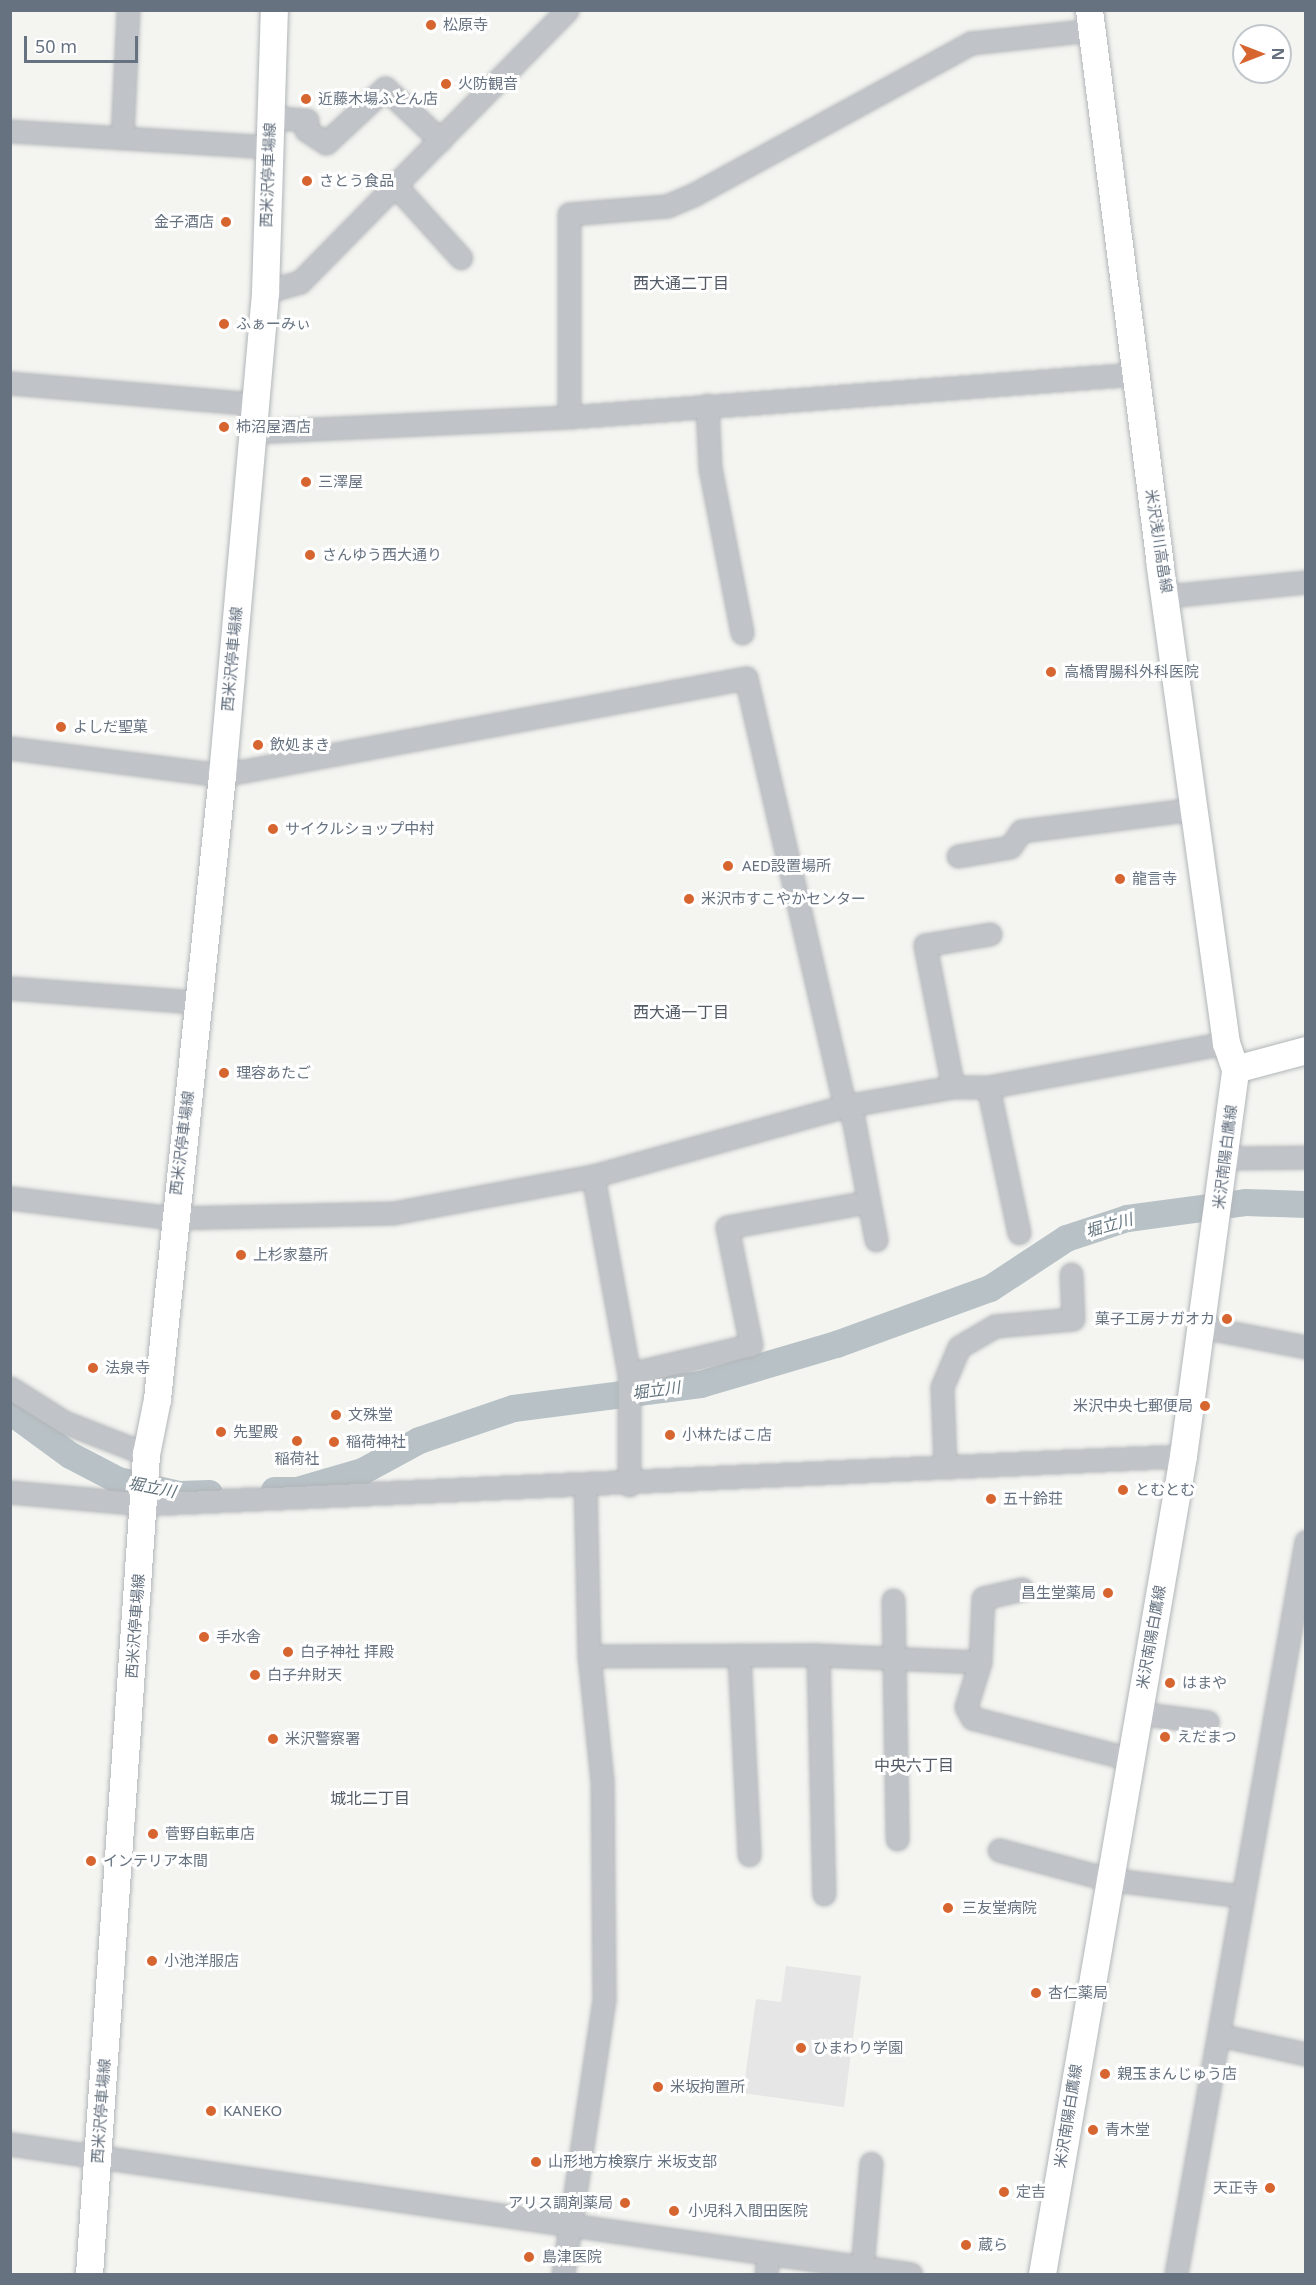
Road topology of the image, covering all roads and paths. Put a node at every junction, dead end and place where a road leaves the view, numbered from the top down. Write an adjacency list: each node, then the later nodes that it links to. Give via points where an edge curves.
1 (128, 10): 7 (street)
2 (274, 10): 5 (main road, 西米沢停車場線)
3 (559, 13): 8 (street)
4 (1090, 20): 13 (main road, 米沢浅川高畠線); 17 (street, via 971,43 667,206 569,214)
5 (270, 117): 8 (street, via 306,120 306,130 326,143 385,88); 9 (main road, 西米沢停車場線)
6 (10, 131): 7 (street)
7 (122, 138): 9 (street)
8 (440, 140): 10 (street)
9 (269, 147): 12 (main road, 西米沢停車場線)
10 (395, 185): 11 (street); 12 (street, via 300,282)
11 (461, 258)
12 (265, 292): 15 (main road, 西米沢停車場線)
13 (1136, 374): 16 (street); 20 (main road, 米沢浅川高畠線)
14 (10, 383): 15 (street)
15 (255, 404): 18 (main road, 西米沢停車場線)
16 (707, 405): 17 (street); 21 (street, via 710,468)
17 (569, 417): 18 (street)
18 (252, 432): 23 (main road, 西米沢停車場線)
19 (1305, 582): 20 (street)
20 (1168, 596): 24 (main road, 米沢浅川高畠線)
21 (742, 633)
22 (10, 748): 23 (street)
23 (222, 775): 28 (main road, 西米沢停車場線); 34 (street, via 746,678)
24 (1196, 809): 25 (street, via 1021,831 1010,847); 29 (main road, 米沢浅川高畠線)
25 (958, 856)
26 (990, 934): 32 (street, via 925,945)
27 (10, 988): 28 (street)
28 (198, 1002): 40 (main road, 西米沢停車場線)
29 (1226, 1043): 31 (main road, 米沢浅川高畠線); 33 (street)
30 (1305, 1050): 31 (main road)
31 (1235, 1070): 36 (main road, 米沢南陽白鷹線)
32 (953, 1087): 33 (street); 34 (street)
33 (988, 1087): 41 (street)
34 (845, 1106): 37 (street); 39 (street, via 853,1118)
35 (1305, 1157): 36 (street)
36 (1225, 1164): 44 (main road, 米沢南陽白鷹線)
37 (593, 1176): 40 (street, via 393,1212); 46 (street)
38 (10, 1198): 40 (street)
39 (867, 1202): 42 (street); 46 (street, via 727,1227 751,1345)
40 (172, 1218): 48 (main road, 西米沢停車場線, via 157,1399)
41 (1019, 1233)
42 (876, 1240)
43 (1071, 1274): 50 (street, via 1072,1319 995,1326 959,1347 942,1388)
44 (1202, 1327): 45 (street); 49 (main road, 米沢南陽白鷹線)
45 (1305, 1347)
46 (629, 1374): 52 (street)
47 (10, 1388): 48 (street, via 64,1422)
48 (146, 1454): 54 (main road, 西米沢停車場線)
49 (1183, 1456): 50 (street); 63 (main road, 米沢南陽白鷹線)
50 (945, 1466): 52 (street)
51 (585, 1485): 52 (street); 54 (street); 60 (street)
52 (629, 1485)
53 (10, 1492): 54 (street)
54 (143, 1501): 75 (main road, 西米沢停車場線)
55 (1305, 1541): 71 (street)
56 (1022, 1589): 62 (street, via 983,1598)
57 (893, 1600): 61 (street)
58 (739, 1655): 59 (street); 60 (street); 68 (street)
59 (818, 1655): 61 (street); 70 (street)
60 (589, 1656): 77 (street, via 602,1781 604,2000)
61 (895, 1657): 62 (street); 66 (street)
62 (980, 1662): 65 (street, via 966,1707 972,1718)
63 (1138, 1713): 64 (street); 65 (main road, 米沢南陽白鷹線)
64 (1207, 1722)
65 (1130, 1759): 69 (main road, 米沢南陽白鷹線)
66 (897, 1839)
67 (999, 1850): 69 (street)
68 (749, 1856)
69 (1107, 1879): 71 (street); 84 (main road, 米沢南陽白鷹線)
70 (825, 1894)
71 (1242, 1896): 72 (street)
72 (1219, 2035): 73 (street); 85 (street)
73 (1305, 2054)
74 (10, 2144): 75 (street)
75 (99, 2160): 77 (street, via 316,2186); 81 (main road, 西米沢停車場線)
76 (871, 2163): 79 (street)
77 (567, 2228): 78 (street); 82 (street)
78 (767, 2265): 79 (street)
79 (862, 2268): 80 (street)
80 (887, 2273): 83 (street)
81 (89, 2274)
82 (562, 2274)
83 (911, 2274)
84 (1041, 2274)
85 (1176, 2274)

